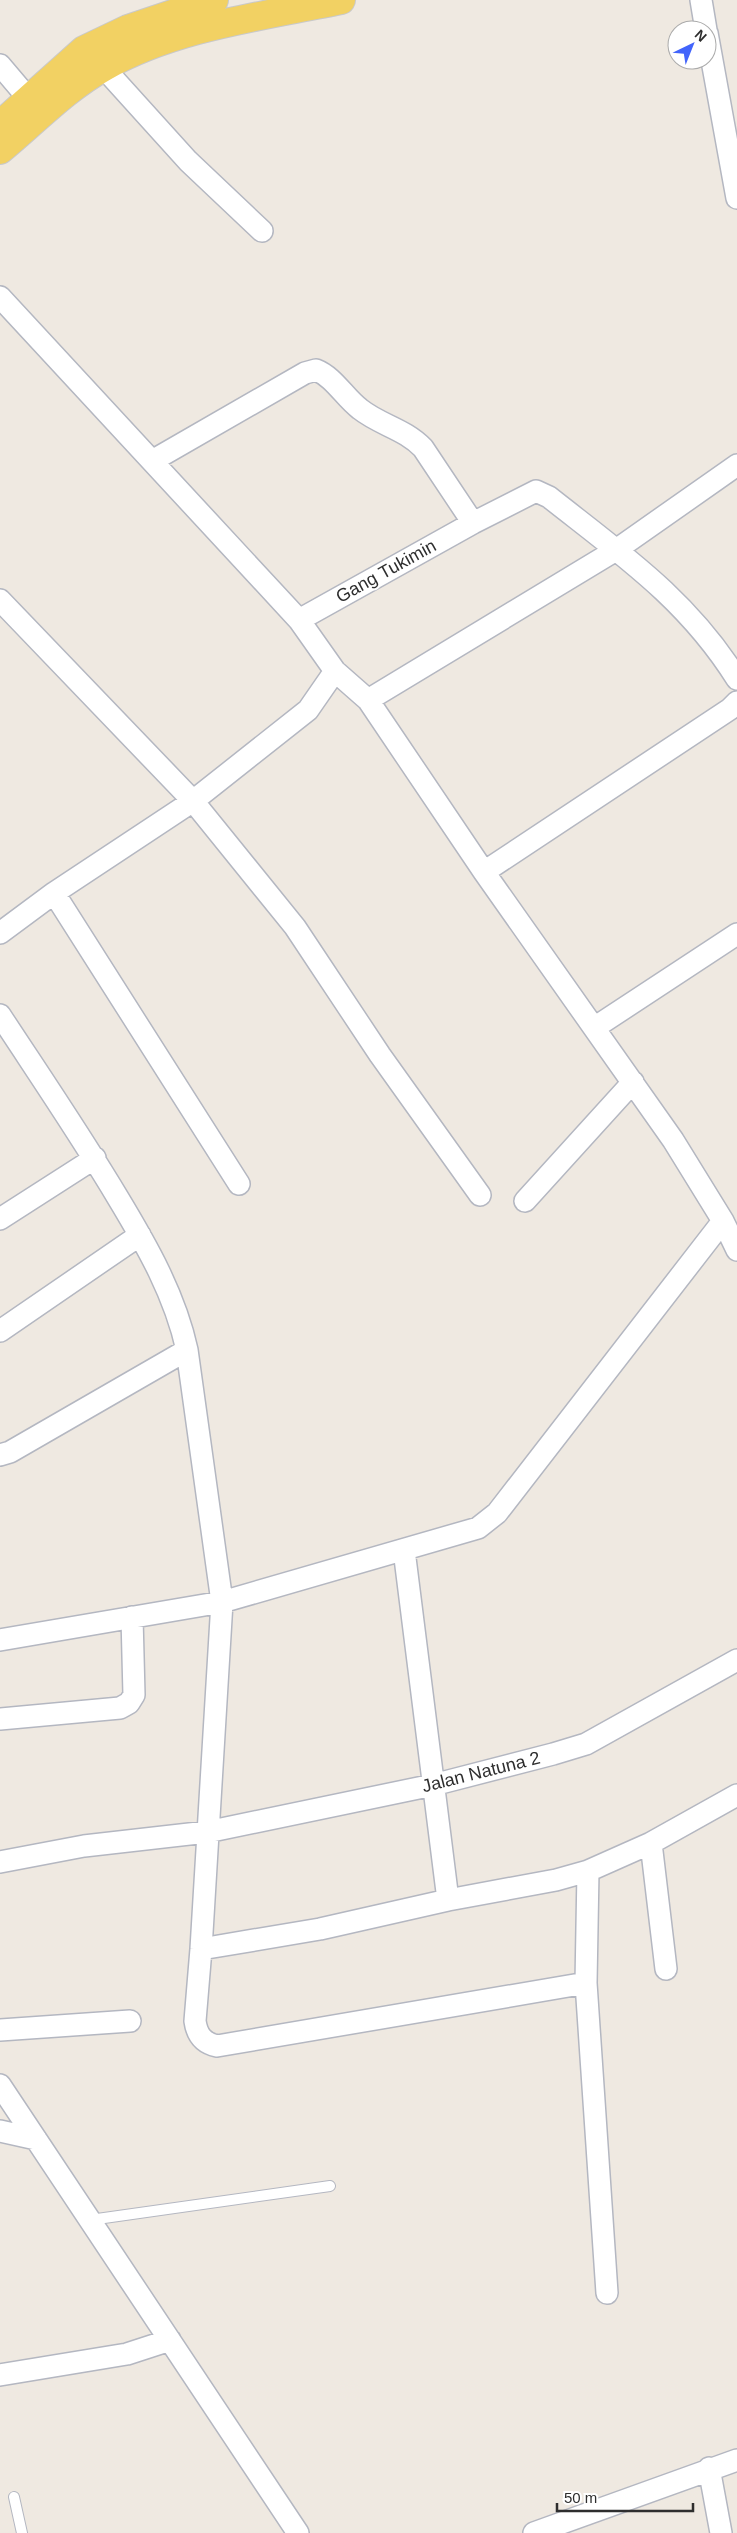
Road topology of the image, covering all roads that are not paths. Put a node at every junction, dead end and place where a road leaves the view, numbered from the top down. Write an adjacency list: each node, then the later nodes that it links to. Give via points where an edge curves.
1 (214, 0): 8 (main road, via 128,30 84,50)
2 (341, 0): 6 (main road, via 172,38 141,48)
3 (701, 0): 4 (street)
4 (705, 20)
5 (0, 65): 8 (street)
6 (103, 67): 10 (main road); 12 (street, via 188,161)
7 (714, 70): 11 (street)
8 (28, 98): 9 (main road)
9 (0, 125)
10 (0, 150)
11 (737, 198)
12 (262, 231)
13 (0, 297): 14 (street)
14 (152, 461): 16 (street, via 305,373 316,370 364,413 414,439); 19 (street)
15 (737, 465): 17 (street)
16 (473, 522): 17 (street, Gang Tukimin, via 536,491 549,497); 19 (street, Gang Tukimin)
17 (616, 550): 21 (street, via 679,603 702,629); 22 (street)
18 (0, 600): 24 (street)
19 (299, 620): 20 (street)
20 (335, 671): 22 (street); 24 (street, via 308,710)
21 (737, 680)
22 (368, 700): 25 (street)
23 (737, 702): 25 (street)
24 (193, 801): 26 (street); 34 (street, via 295,927 380,1055)
25 (484, 872): 30 (street)
26 (54, 893): 27 (street); 33 (street)
27 (0, 933)
28 (737, 934): 30 (street)
29 (0, 1015): 32 (street)
30 (594, 1028): 31 (street)
31 (633, 1082): 35 (street); 37 (street, via 694,1170)
32 (95, 1158): 36 (street); 38 (street)
33 (239, 1184)
34 (480, 1195)
35 (525, 1201)
36 (0, 1219)
37 (723, 1221): 39 (street); 43 (street, via 498,1513 478,1528)
38 (140, 1235): 40 (street); 41 (street, via 182,1324)
39 (737, 1250)
40 (0, 1331)
41 (187, 1350): 42 (street); 44 (street)
42 (0, 1456)
43 (404, 1550): 44 (street); 49 (street)
44 (222, 1602): 45 (street); 51 (street)
45 (132, 1617): 46 (street); 48 (street, via 134,1695 125,1706)
46 (0, 1640)
47 (737, 1660): 49 (street, Jalan Natuna 2, via 586,1744)
48 (0, 1719)
49 (434, 1785): 51 (street, Jalan Natuna 2); 55 (street)
50 (737, 1795): 52 (street)
51 (207, 1832): 53 (street, Jalan Natuna 2, via 84,1846); 56 (street)
52 (651, 1843): 54 (street); 57 (street)
53 (0, 1862)
54 (588, 1871): 55 (street); 58 (street)
55 (448, 1900): 56 (street, via 320,1929)
56 (201, 1949): 58 (street, via 195,2021 200,2037 218,2046)
57 (666, 1969)
58 (586, 1983): 66 (street)
59 (130, 2021): 60 (street)
60 (0, 2030)
61 (0, 2085): 63 (street)
62 (0, 2131): 63 (street)
63 (36, 2139): 65 (street)
64 (330, 2186): 65 (lane)
65 (90, 2220): 67 (street)
66 (607, 2293)
67 (170, 2340): 68 (street, via 127,2354); 73 (street)
68 (0, 2375)
69 (737, 2460): 70 (street)
70 (709, 2468): 74 (street); 75 (street)
71 (14, 2497): 72 (lane)
72 (22, 2533)
73 (298, 2533)
74 (534, 2533)
75 (721, 2533)

